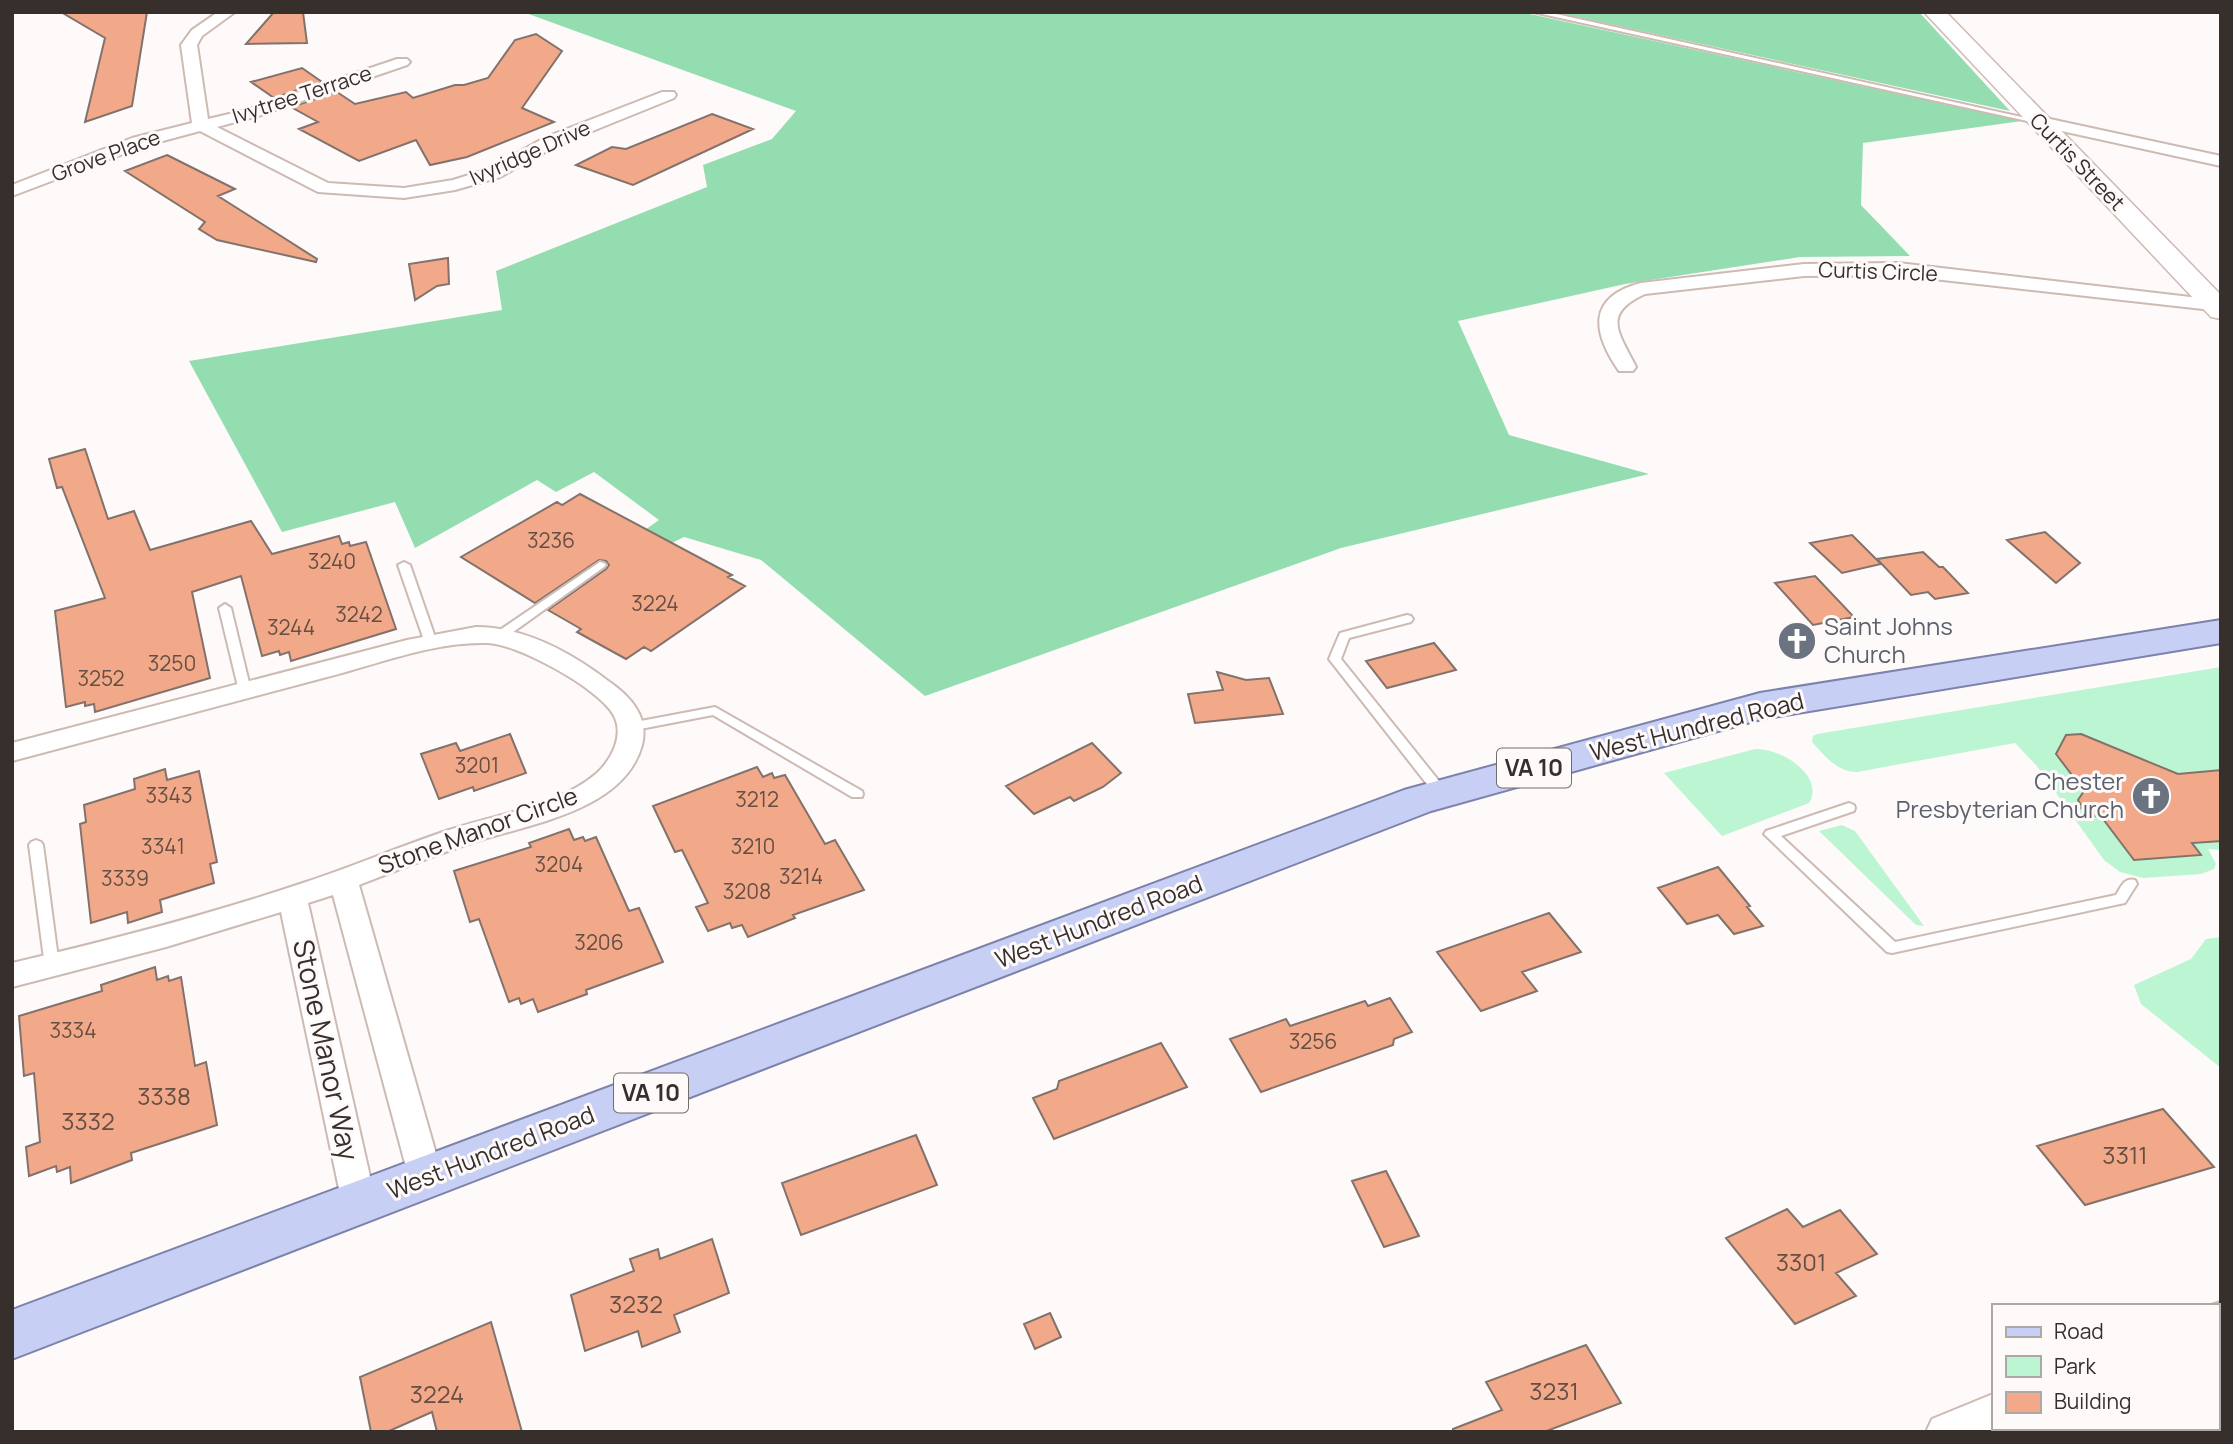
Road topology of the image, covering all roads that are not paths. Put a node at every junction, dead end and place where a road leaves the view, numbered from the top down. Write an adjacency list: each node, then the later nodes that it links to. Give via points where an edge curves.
1 (228, 12): 7 (street, via 197,33 189,45)
2 (1536, 12): 6 (lane)
3 (1934, 12): 6 (street, Curtis Street)
4 (402, 62): 7 (street, Ivytree Terrace, via 252,113)
5 (667, 95): 7 (street, Ivyridge Drive, via 552,141 494,173 455,185 404,192 324,188)
6 (2036, 121): 8 (street); 10 (street, Curtis Street)
7 (201, 125): 9 (street, Grove Place, via 138,142)
8 (2221, 161)
9 (12, 191)
10 (2218, 308): 11 (street, Curtis Circle, via 1898,269 1754,274 1625,295 1606,314 1606,326)
11 (1626, 367)
12 (404, 565): 18 (lane)
13 (600, 565): 17 (lane)
14 (225, 608): 19 (lane)
15 (1407, 619): 23 (lane, via 1344,636 1335,659)
16 (2221, 631): 23 (main road, West Hundred Road / VA 10, via 1760,706)
17 (499, 637): 18 (street, via 462,636); 20 (street, via 544,652 595,684 620,705)
18 (431, 643): 19 (street)
19 (244, 691): 21 (street)
20 (630, 727): 22 (lane, via 715,711); 26 (street, Stone Manor Circle, via 631,739 622,762 587,792)
21 (12, 752)
22 (857, 794)
23 (1442, 794): 31 (main road, West Hundred Road / VA 10)
24 (1849, 808): 27 (lane, via 1771,834 1892,948 2120,899)
25 (36, 845): 29 (lane)
26 (343, 879): 28 (street, Stone Manor Circle); 31 (street)
27 (2130, 884)
28 (292, 896): 29 (street, Stone Manor Circle); 32 (street, Stone Manor Way)
29 (52, 966): 30 (street, Stone Manor Circle)
30 (12, 975)
31 (426, 1178): 32 (main road, West Hundred Road / VA 10)
32 (359, 1203): 33 (main road, West Hundred Road / VA 10)
33 (12, 1335)
34 (1992, 1412): 35 (street)
35 (1945, 1432)

